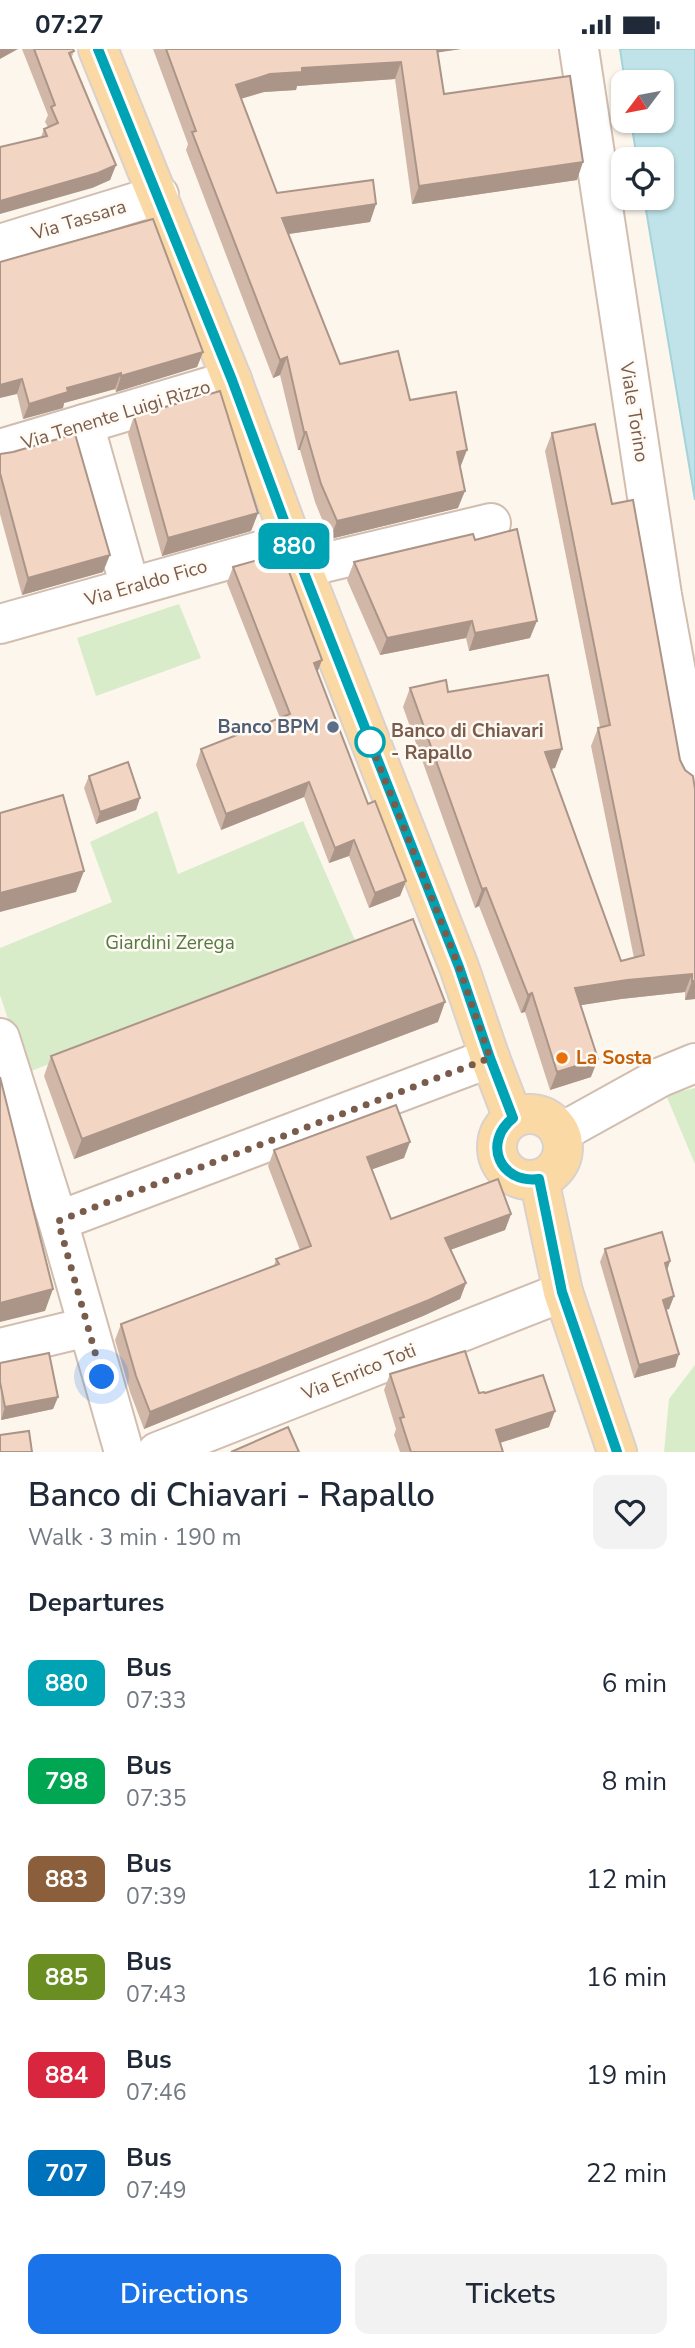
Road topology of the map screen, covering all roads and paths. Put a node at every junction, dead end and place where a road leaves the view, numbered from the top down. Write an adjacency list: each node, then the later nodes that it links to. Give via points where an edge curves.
1 (98, 49): 3 (main road)
2 (579, 49): 12 (street, Viale Torino, via 662,595)
3 (159, 195): 4 (street, Via Tassara); 5 (main road)
4 (0, 244)
5 (232, 380): 6 (street, Via Tenente Luigi Rizzo); 9 (main road)
6 (84, 425): 7 (street, Via Tenente Luigi Rizzo); 10 (street)
7 (0, 449)
8 (491, 523): 9 (street, Via Eraldo Fico)
9 (297, 555): 10 (street, Via Eraldo Fico); 14 (main road, via 459,967)
10 (130, 587): 11 (street, Via Eraldo Fico)
11 (0, 624)
12 (695, 775)
13 (0, 1038): 19 (street)
14 (490, 1058): 16 (main road); 19 (street)
15 (695, 1063): 17 (street)
16 (513, 1118): 17 (main road, via 534,1114 554,1123); 18 (main road, via 500,1134 498,1155 509,1173 529,1181)
17 (560, 1133): 18 (main road, via 560,1161 548,1176)
18 (539, 1179): 20 (main road)
19 (58, 1221): 21 (street)
20 (562, 1292): 24 (street, Via Enrico Toti); 25 (main road)
21 (87, 1327): 22 (street); 23 (street)
22 (0, 1348)
23 (124, 1452)
24 (157, 1452)
25 (617, 1452)

